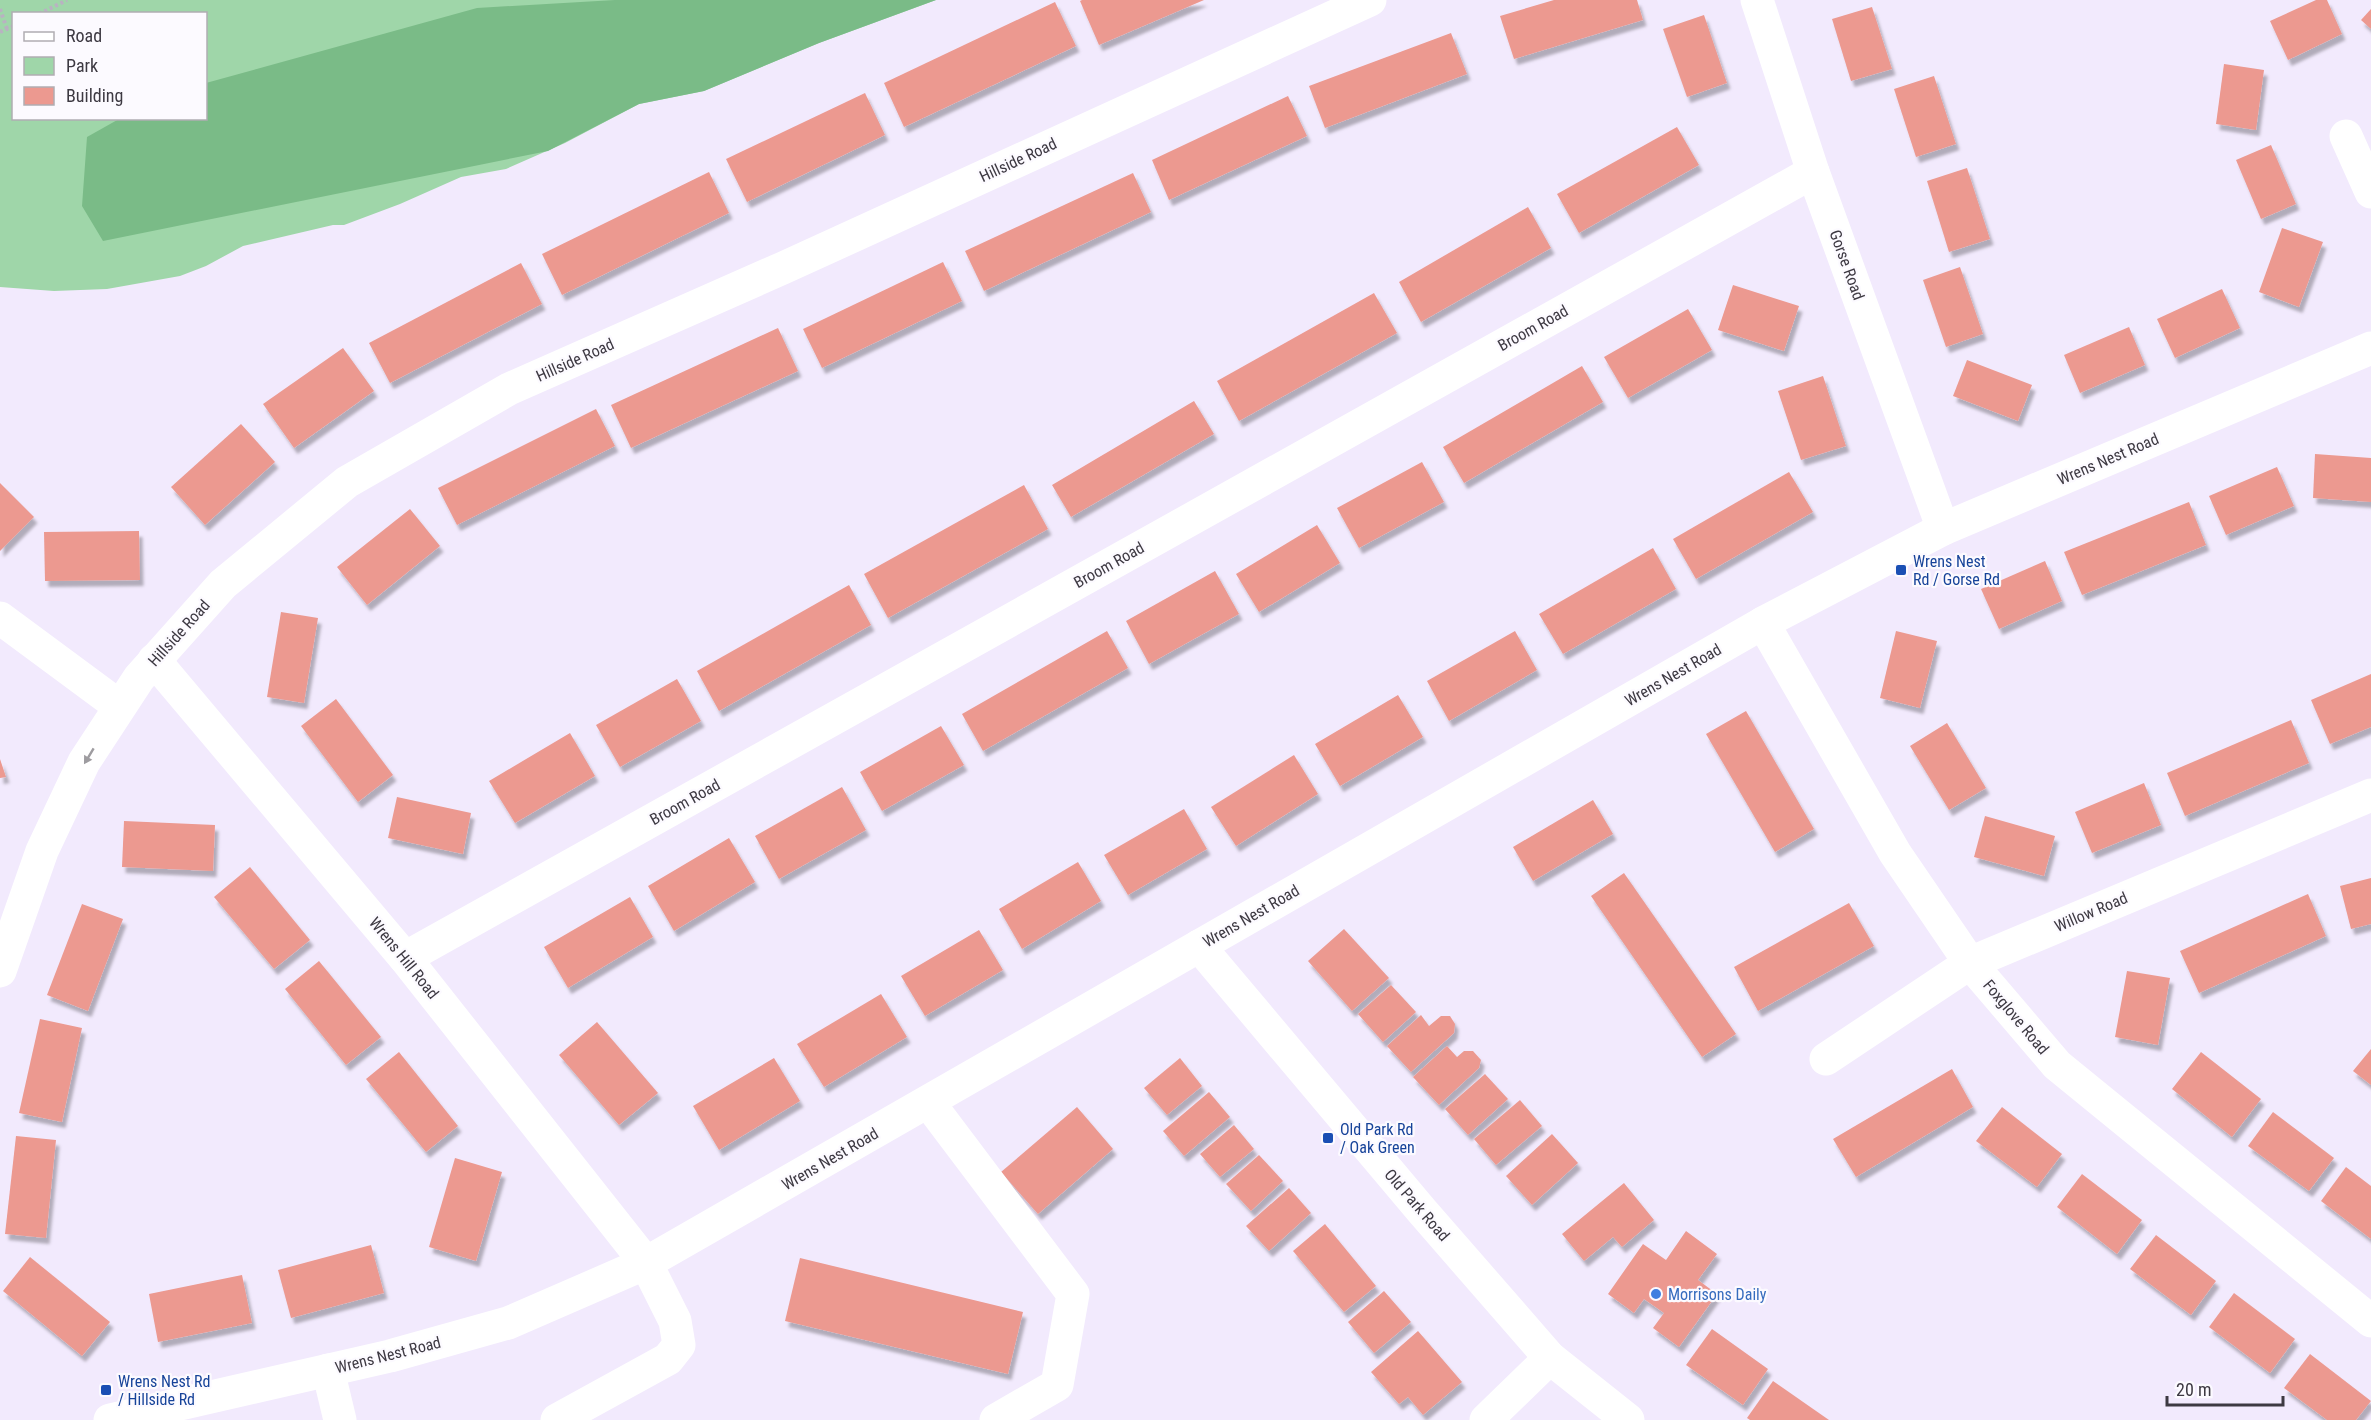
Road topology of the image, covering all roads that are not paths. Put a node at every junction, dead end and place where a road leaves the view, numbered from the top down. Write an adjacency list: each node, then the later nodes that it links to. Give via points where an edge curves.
1 (1370, 0): 10 (street, Hillside Road, via 509,389 347,482 223,584)
2 (1757, 0): 4 (street, Gorse Road)
3 (2346, 136): 5 (street)
4 (1813, 171): 7 (street, Gorse Road); 14 (street, Broom Road)
5 (2371, 192)
6 (2371, 348): 7 (street, Wrens Nest Road)
7 (1943, 529): 9 (street, Wrens Nest Road)
8 (0, 618): 11 (street)
9 (1762, 623): 13 (street, Wrens Nest Road); 15 (street, Foxglove Road, via 1895,853)
10 (154, 660): 11 (street, Hillside Road); 14 (street, Wrens Hill Road)
11 (120, 706): 16 (street, Hillside Road, one-way to 16, via 84,762 42,851)
12 (2371, 795): 15 (street, Willow Road)
13 (1199, 946): 18 (street, Wrens Nest Road); 21 (street, Old Park Road)
14 (405, 958): 19 (street, Wrens Hill Road)
15 (1970, 963): 17 (street, Willow Road); 20 (street, Foxglove Road, via 2057,1065)
16 (0, 971)
17 (1826, 1059)
18 (928, 1103): 19 (street, Wrens Nest Road); 26 (street, via 1073,1294 1057,1385)
19 (646, 1263): 22 (street, Wrens Nest Road, via 508,1323); 25 (street, Wrens Hill Road, via 675,1321 679,1345 669,1359)
20 (2371, 1321)
21 (1550, 1358): 27 (street); 28 (street, Old Park Road)
22 (328, 1370): 23 (street, Wrens Nest Road); 24 (street)
23 (110, 1420)
24 (340, 1420)
25 (557, 1420)
26 (996, 1420)
27 (1486, 1420)
28 (1628, 1420)

